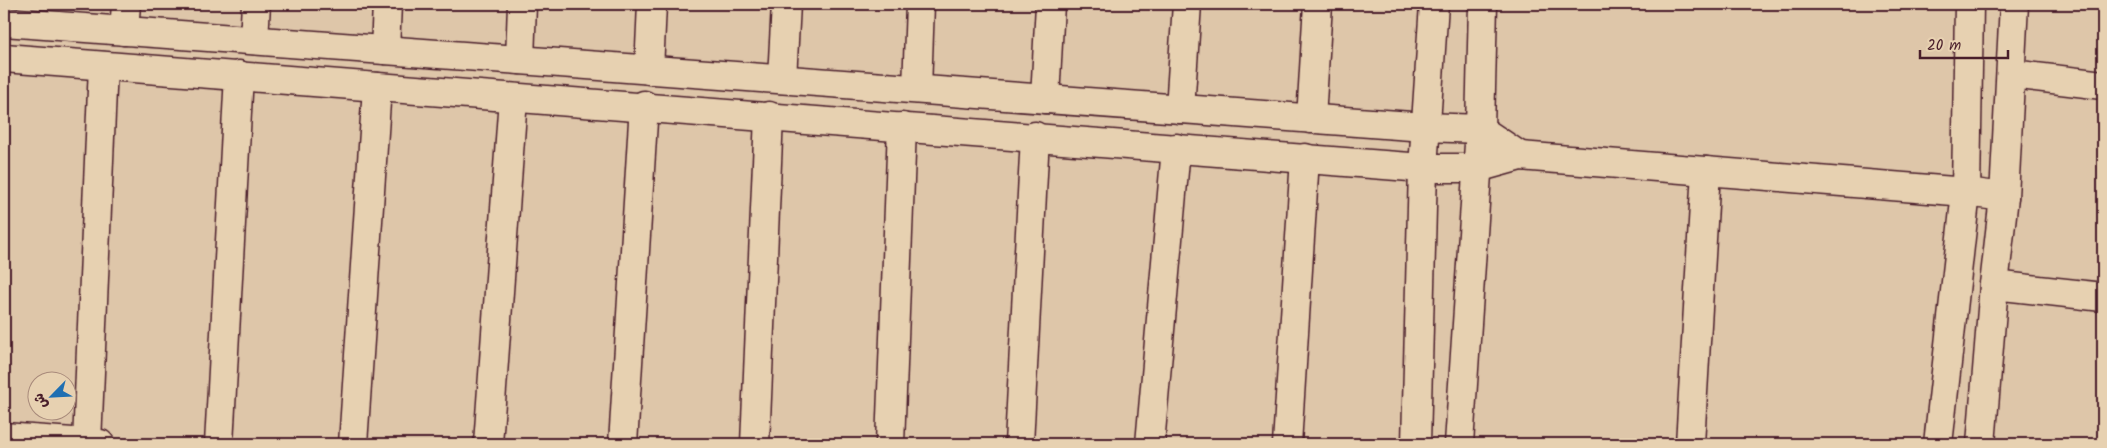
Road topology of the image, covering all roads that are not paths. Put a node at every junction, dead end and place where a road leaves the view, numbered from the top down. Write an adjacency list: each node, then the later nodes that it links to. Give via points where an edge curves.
1 (126, 4): 16 (street)
2 (256, 4): 17 (street)
3 (387, 4): 18 (street)
4 (522, 4): 20 (street)
5 (652, 4): 22 (street)
6 (786, 4): 25 (street)
7 (920, 4): 28 (street)
8 (1050, 4): 30 (street)
9 (1187, 4): 32 (street)
10 (1318, 4): 34 (street)
11 (1434, 4): 36 (street)
12 (1483, 4): 37 (street)
13 (1969, 4): 45 (street)
14 (2014, 4): 23 (street)
15 (4, 22): 16 (street)
16 (124, 31): 17 (street)
17 (254, 40): 18 (street)
18 (385, 50): 20 (street)
19 (4, 58): 21 (street)
20 (520, 60): 22 (street)
21 (103, 66): 24 (street); 50 (street)
22 (649, 70): 25 (street)
23 (2011, 74): 26 (street); 46 (street)
24 (239, 75): 27 (street); 51 (street)
25 (782, 79): 28 (street)
26 (2103, 85)
27 (376, 87): 29 (street); 52 (street)
28 (917, 90): 30 (street)
29 (513, 98): 31 (street); 53 (street)
30 (1045, 99): 32 (street)
31 (644, 106): 33 (street); 54 (street)
32 (1180, 109): 34 (street)
33 (769, 116): 35 (street); 55 (street)
34 (1310, 119): 36 (street)
35 (902, 127): 38 (street); 56 (street)
36 (1426, 127): 37 (street); 42 (street)
37 (1480, 129): 40 (street); 43 (street)
38 (1036, 136): 39 (street); 57 (street)
39 (1176, 148): 41 (street); 58 (street)
40 (1520, 156): 43 (street); 44 (street)
41 (1305, 158): 42 (street); 59 (street)
42 (1422, 168): 43 (street); 60 (street)
43 (1477, 168): 61 (street)
44 (1706, 171): 45 (street); 62 (street)
45 (1966, 192): 46 (street); 63 (street)
46 (2004, 197): 47 (street)
47 (1994, 285): 48 (street); 64 (street)
48 (2103, 297)
49 (4, 437): 50 (street)
50 (94, 444)
51 (219, 444)
52 (353, 444)
53 (488, 444)
54 (623, 444)
55 (755, 444)
56 (890, 444)
57 (1019, 444)
58 (1150, 444)
59 (1287, 444)
60 (1416, 444)
61 (1459, 444)
62 (1690, 444)
63 (1938, 444)
64 (1981, 444)

